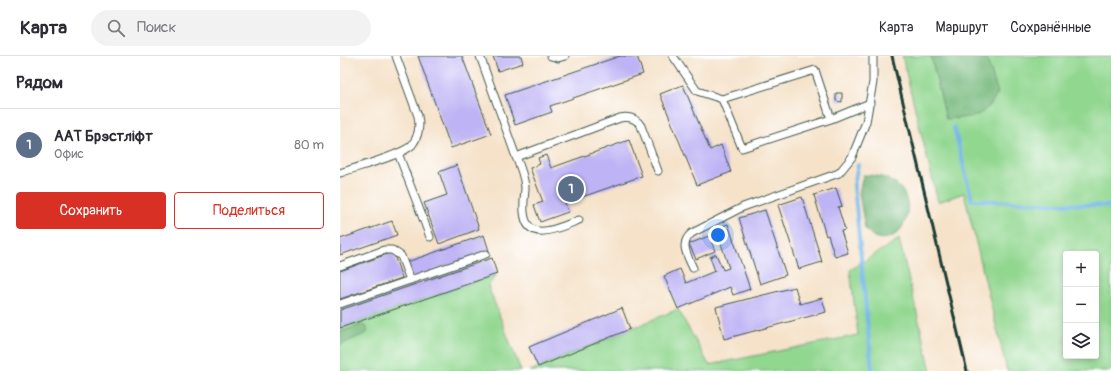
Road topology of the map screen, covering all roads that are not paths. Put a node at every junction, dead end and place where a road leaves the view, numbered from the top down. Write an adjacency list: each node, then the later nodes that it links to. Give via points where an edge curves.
1 (396, 56): 10 (lane, via 419,124 412,145)
2 (480, 56): 11 (lane)
3 (551, 56): 4 (lane)
4 (565, 56)
5 (673, 56): 7 (lane, via 697,91)
6 (874, 56): 8 (lane)
7 (722, 99): 9 (lane, via 742,148); 9 (lane, via 815,70)
8 (870, 103): 9 (lane); 18 (lane, via 866,122 852,157 839,174 743,207 692,233 684,243)
9 (832, 119)
10 (398, 153): 13 (lane); 15 (lane)
11 (516, 157): 12 (lane, via 620,118 629,117 641,126); 14 (lane, via 524,181 524,212 528,225 532,229 545,232)
12 (658, 171)
13 (340, 173)
14 (579, 220)
15 (430, 237)
16 (486, 254): 19 (lane)
17 (340, 266): 19 (lane, via 384,250 392,250 401,256)
18 (693, 268)
19 (410, 280): 20 (lane)
20 (340, 304)

